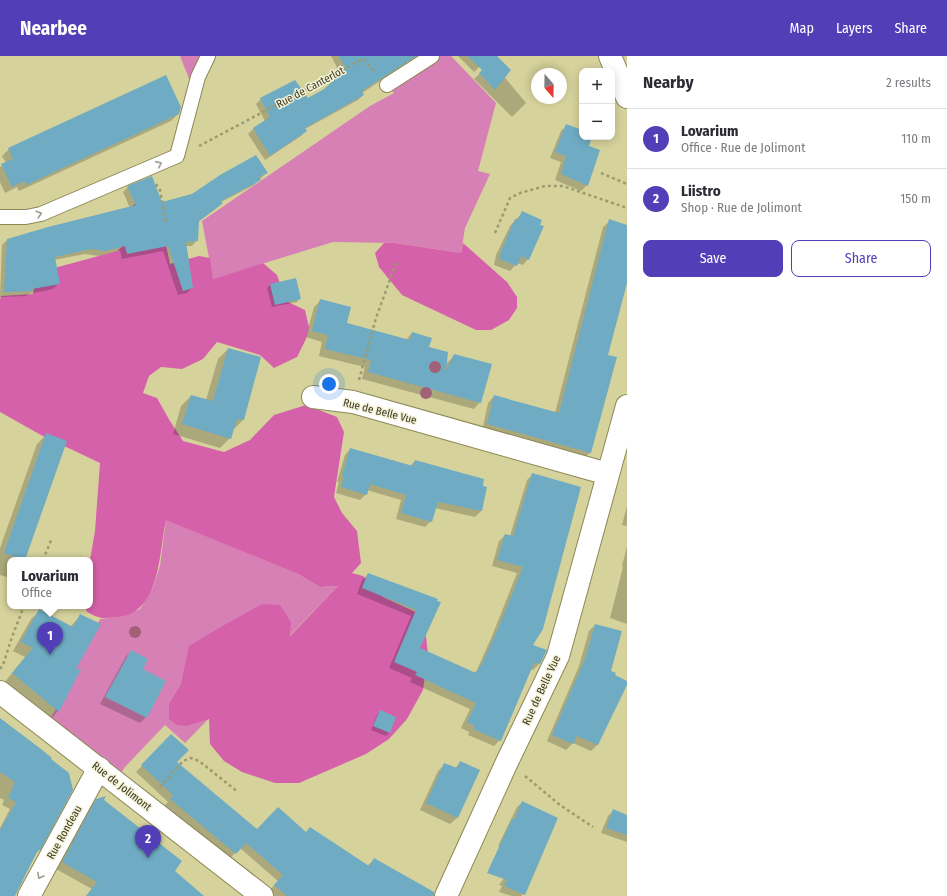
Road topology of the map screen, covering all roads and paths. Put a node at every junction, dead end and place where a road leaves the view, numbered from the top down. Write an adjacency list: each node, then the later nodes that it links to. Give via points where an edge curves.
1 (208, 56): 7 (lane, via 198,77)
2 (432, 56): 5 (lane)
3 (610, 56): 6 (street)
4 (364, 58): 5 (path, Rue de Canterlot); 7 (path, Rue de Canterlot)
5 (387, 85)
6 (627, 98)
7 (177, 156): 8 (lane, one-way to 7)
8 (144, 170): 12 (lane, one-way to 8, via 41,214); 13 (path, via 160,190)
9 (600, 173): 10 (path)
10 (627, 184)
11 (627, 208): 14 (path, via 563,186 545,186 510,198)
12 (0, 217)
13 (166, 222)
14 (494, 233)
15 (396, 263): 17 (path, via 376,318)
16 (313, 397): 17 (street, Rue de Belle Vue)
17 (353, 402): 19 (street, Rue de Belle Vue)
18 (627, 406): 19 (street, Rue de Belle Vue)
19 (608, 474): 25 (street, Rue de Belle Vue, via 558,656)
20 (52, 538): 21 (path)
21 (44, 557)
22 (23, 609): 23 (path)
23 (0, 669)
24 (0, 692): 26 (street, Rue de Jolimont)
25 (507, 762): 29 (path, via 560,805); 32 (street, Rue de Belle Vue)
26 (98, 768): 28 (street, Rue de Jolimont); 30 (street, Rue Rondeau, one-way to 30)
27 (238, 792): 28 (path, via 199,761 191,758 183,761)
28 (146, 805): 31 (street, Rue de Jolimont)
29 (594, 827)
30 (29, 896)
31 (262, 896)
32 (446, 896)

